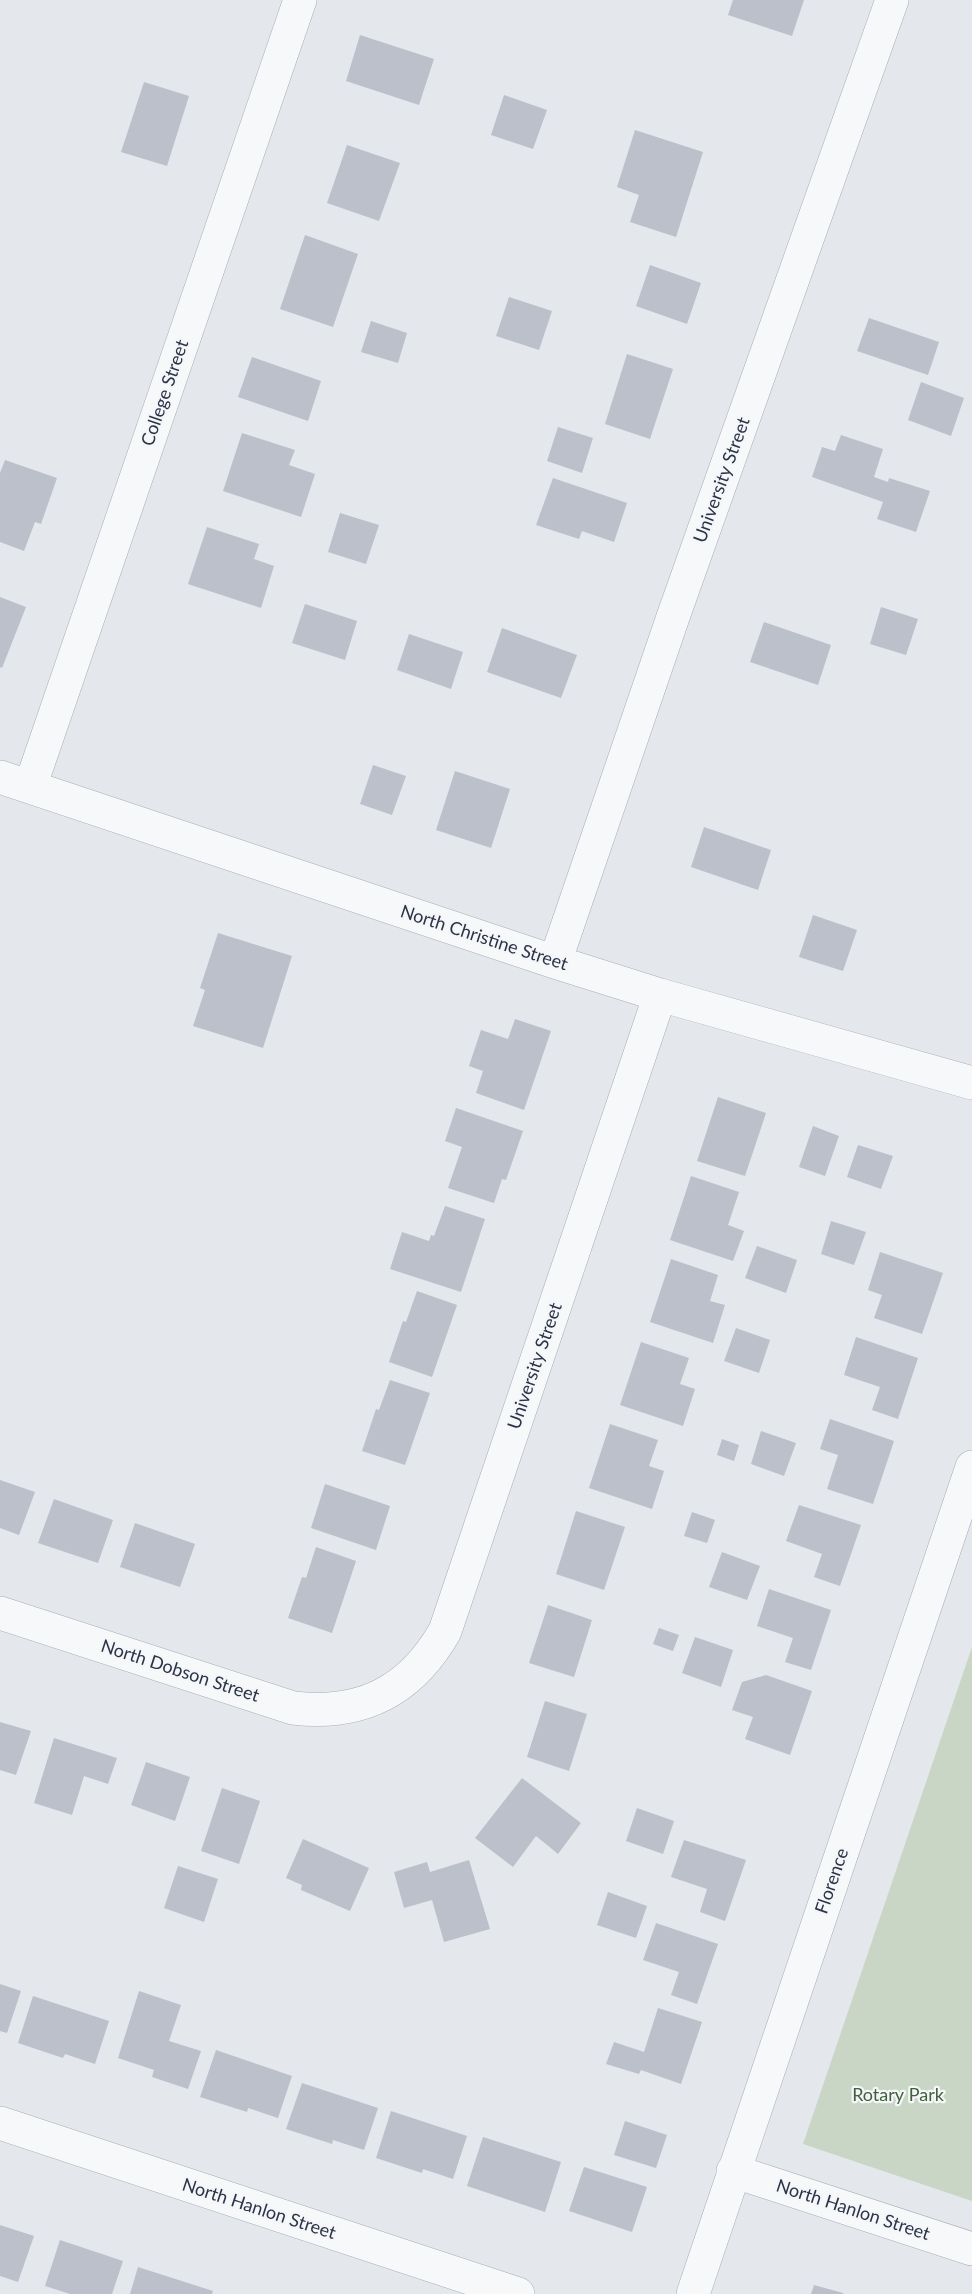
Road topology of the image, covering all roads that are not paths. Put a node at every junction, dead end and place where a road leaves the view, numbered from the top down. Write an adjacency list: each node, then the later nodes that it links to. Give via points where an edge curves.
1 (300, 0): 3 (street, College Street)
2 (892, 0): 4 (street, University Street)
3 (15, 782): 4 (street, North Christine Street)
4 (555, 962): 5 (street, North Christine Street)
5 (660, 995): 6 (street, North Christine Street); 9 (street, University Street, via 445,1631 416,1672 381,1697)
6 (972, 1083)
7 (972, 1467): 11 (street, Florence)
8 (0, 1613): 9 (street, North Dobson Street, via 293,1708 341,1710)
9 (363, 1702)
10 (0, 2123): 13 (street, North Hanlon Street)
11 (733, 2171): 12 (street, North Hanlon Street); 14 (street, Florence)
12 (972, 2249)
13 (518, 2294)
14 (693, 2294)

